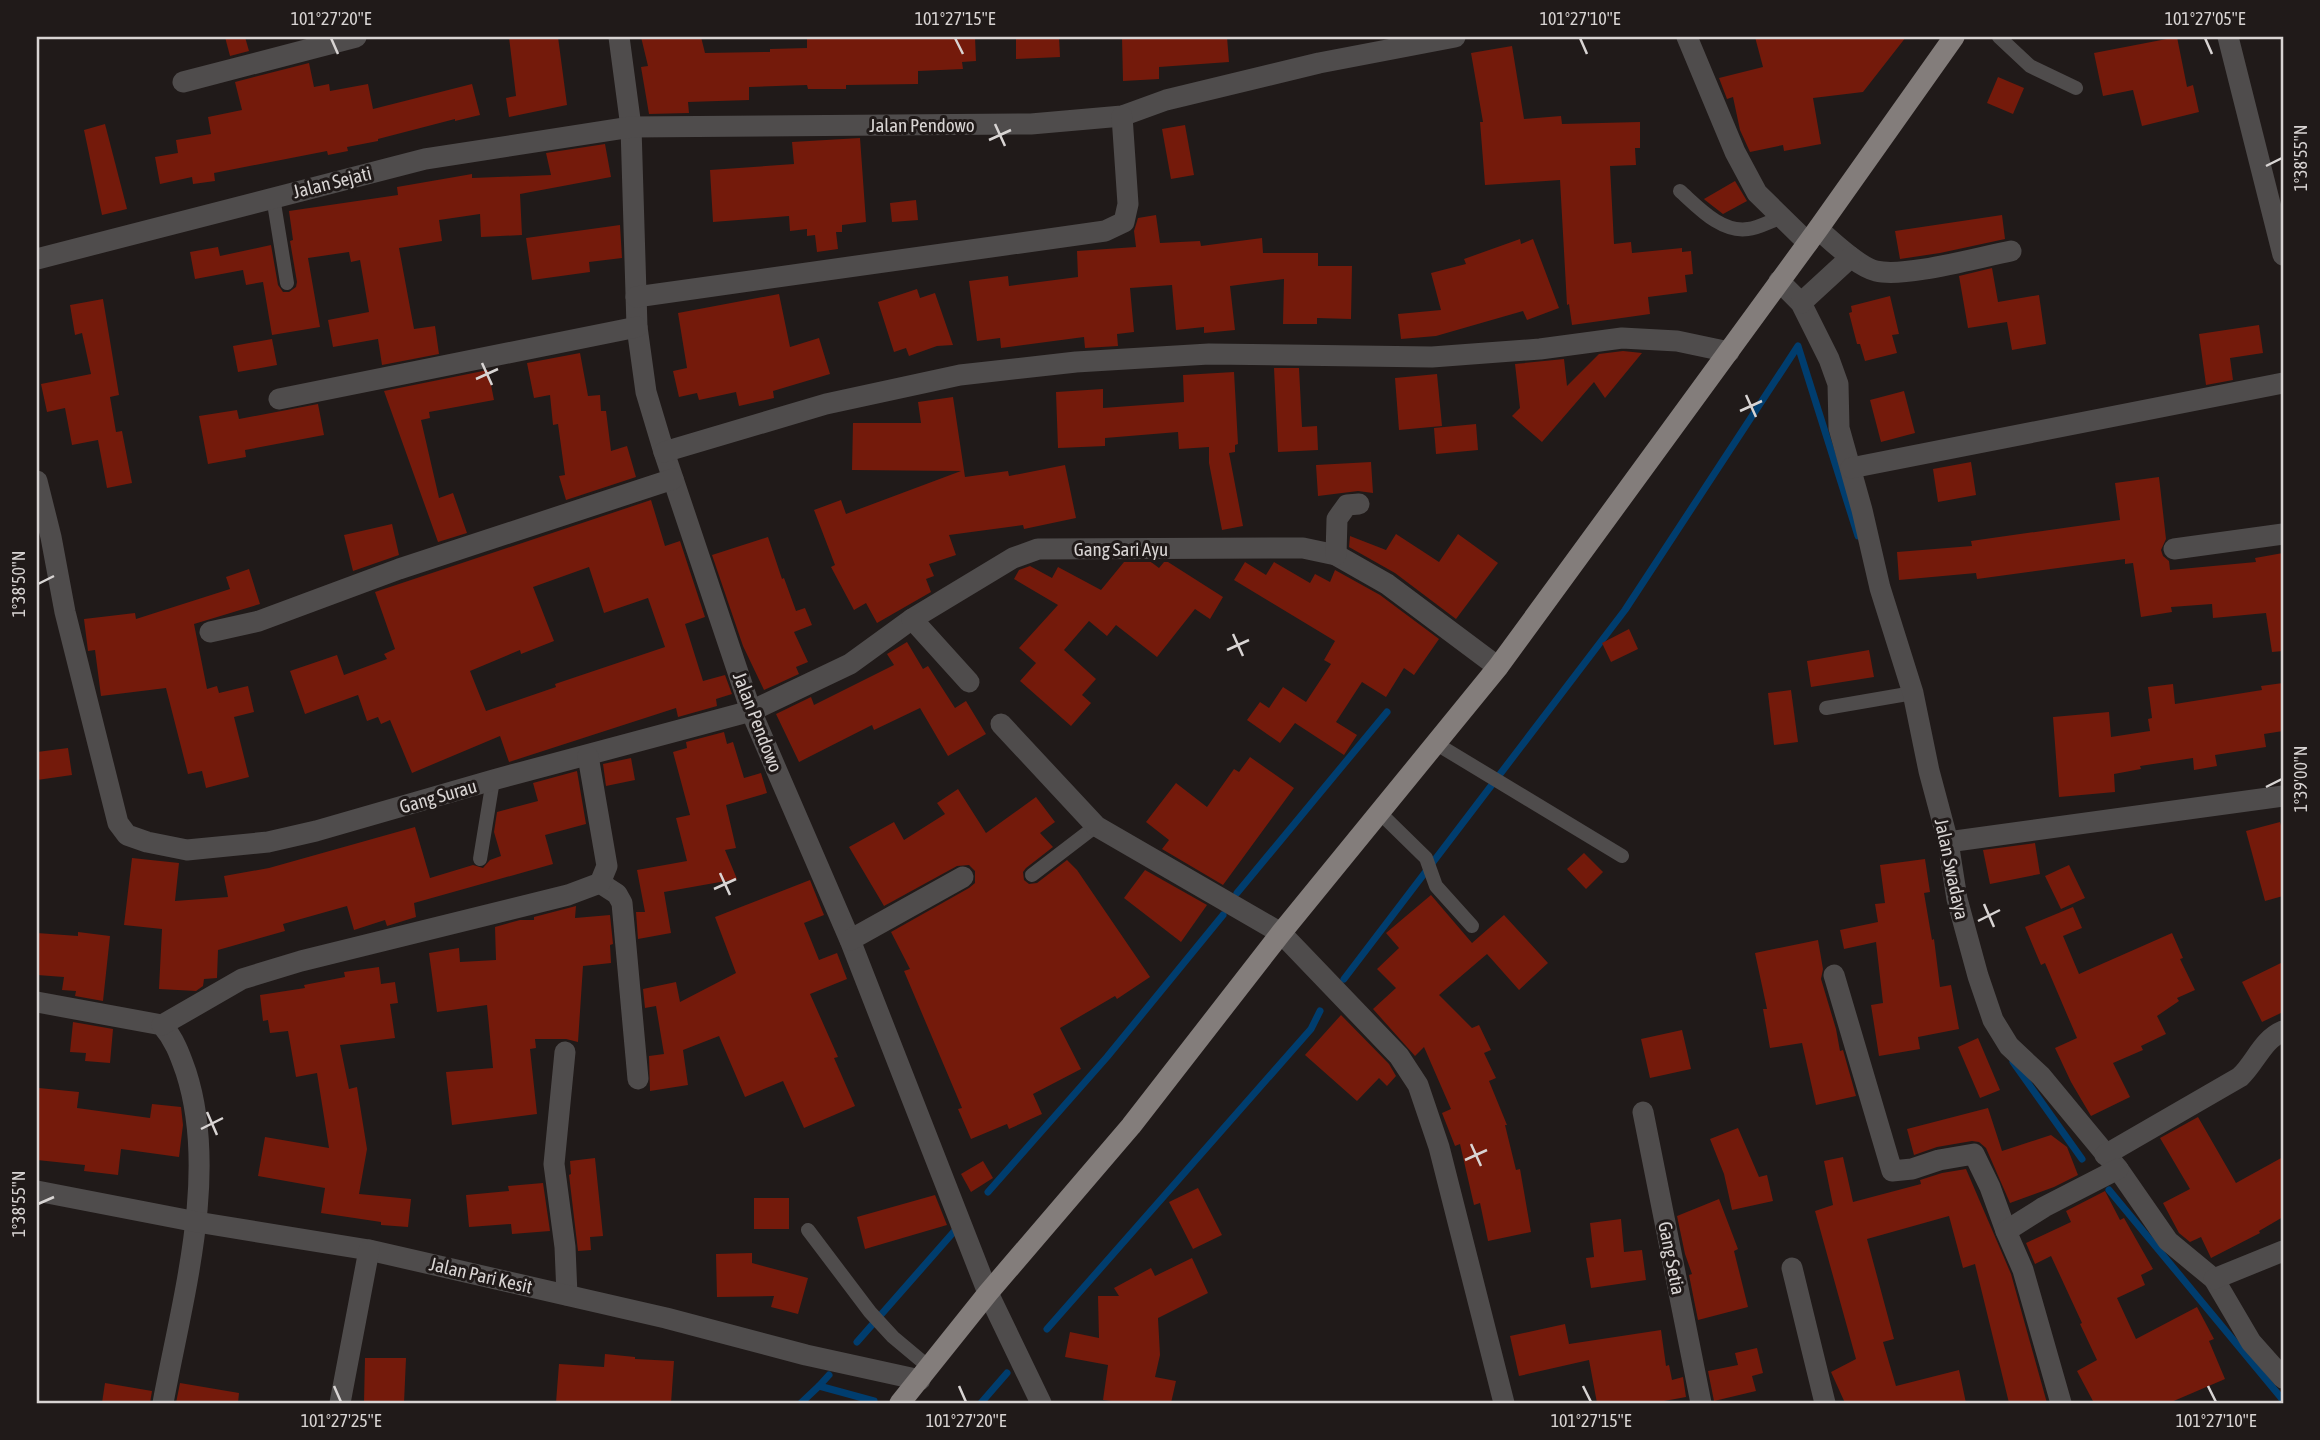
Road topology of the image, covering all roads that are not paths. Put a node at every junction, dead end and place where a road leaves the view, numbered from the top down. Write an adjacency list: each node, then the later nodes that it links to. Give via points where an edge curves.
1 (356, 37): 8 (street)
2 (619, 37): 11 (street, Jalan Pendowo)
3 (1455, 37): 10 (street, Jalan Pendowo, via 1306,66 1166,100)
4 (1687, 37): 14 (street, via 1735,152 1757,193)
5 (1954, 37): 15 (main road)
6 (1998, 37): 9 (lane, via 2031,66)
7 (2228, 37): 17 (street)
8 (183, 82)
9 (2076, 88)
10 (1122, 116): 11 (street, Jalan Pendowo, via 1031,124); 22 (street, via 1128,204 1124,222 1105,231)
11 (631, 127): 13 (street, Jalan Sejati, via 425,159); 22 (street, Jalan Pendowo)
12 (1679, 191): 14 (lane, via 1718,223 1734,229)
13 (273, 197): 19 (street, Jalan Sejati); 21 (lane)
14 (1780, 218): 15 (street)
15 (1813, 236): 18 (street); 20 (main road)
16 (2011, 251): 18 (street, via 1892,272 1874,271)
17 (2283, 255)
18 (1851, 257): 23 (street)
19 (37, 259)
20 (1779, 281): 23 (street, Jalan Swadaya); 25 (main road)
21 (287, 283)
22 (636, 298): 24 (street, Jalan Pendowo)
23 (1801, 303): 29 (street, Jalan Swadaya, via 1838,384 1839,428)
24 (637, 327): 27 (street); 28 (street, Jalan Pendowo, via 646,392)
25 (1729, 352): 28 (street, via 1677,341 1622,338 1432,357 1209,354 1076,362 947,377 826,404); 38 (main road)
26 (2283, 383): 29 (street)
27 (279, 399)
28 (664, 452): 30 (street, Jalan Pendowo)
29 (1851, 468): 40 (street, Jalan Swadaya)
30 (673, 479): 37 (street, via 399,569 259,621); 42 (street, Jalan Pendowo)
31 (37, 481): 46 (street, Gang Surau, via 118,824 127,835 187,849 268,842)
32 (1359, 504): 35 (street, via 1347,505 1337,519)
33 (2283, 534): 34 (street)
34 (2174, 549)
35 (1336, 555): 36 (street, Gang Sari Ayu, via 1303,548 1038,549 1013,558); 38 (street, Gang Sari Ayu, via 1387,584)
36 (912, 620): 39 (street); 42 (street, Gang Sari Ayu, via 850,664)
37 (210, 632)
38 (1498, 667): 44 (main road)
39 (969, 682)
40 (1910, 693): 41 (lane); 50 (street, Jalan Swadaya)
41 (1826, 708)
42 (751, 710): 45 (street, Gang Surau); 58 (street, Jalan Pendowo)
43 (1001, 724): 49 (street)
44 (1435, 743): 48 (main road); 51 (lane)
45 (588, 756): 46 (street, Gang Surau); 55 (street, via 607,866)
46 (493, 780): 52 (lane)
47 (2283, 796): 50 (street)
48 (1379, 813): 56 (lane, via 1426,858 1436,886); 57 (main road)
49 (1096, 826): 53 (lane); 57 (street)
50 (1948, 842): 66 (street, Jalan Swadaya, via 1957,899 1993,1020 2009,1046 2041,1076)
51 (1622, 856)
52 (480, 859)
53 (1032, 875)
54 (962, 877): 58 (street)
55 (600, 883): 61 (street, via 242,979); 64 (street, via 622,903)
56 (1472, 926)
57 (1281, 933): 75 (main road, via 1131,1126); 83 (street, via 1399,1056 1418,1086 1439,1147)
58 (850, 940): 75 (street, Jalan Pendowo)
59 (1835, 975): 70 (street, via 1892,1171 1974,1154)
60 (37, 1002): 61 (street)
61 (162, 1026): 68 (street, via 178,1049 200,1134)
62 (2283, 1031): 66 (street, via 2263,1045 2240,1077)
63 (565, 1052): 76 (street, via 554,1164)
64 (638, 1079)
65 (1643, 1112): 84 (street, Gang Setia)
66 (2111, 1162): 70 (street); 74 (street, Jalan Swadaya, via 2168,1241)
67 (37, 1191): 68 (street, Jalan Pari Kesit)
68 (197, 1222): 71 (street, Jalan Pari Kesit); 79 (street)
69 (808, 1230): 77 (lane)
70 (2006, 1231): 86 (street, via 2023,1270)
71 (369, 1250): 76 (street, Jalan Pari Kesit); 80 (street)
72 (2283, 1251): 74 (street)
73 (1792, 1268): 85 (street)
74 (2214, 1279): 78 (street, Jalan Swadaya, via 2250,1342)
75 (988, 1293): 77 (main road); 82 (street, Jalan Pendowo)
76 (567, 1295): 77 (street, Jalan Pari Kesit, via 806,1355)
77 (925, 1374): 81 (main road)
78 (2283, 1378)
79 (163, 1403)
80 (340, 1403)
81 (900, 1403)
82 (1041, 1403)
83 (1504, 1403)
84 (1701, 1403)
85 (1825, 1403)
86 (2061, 1403)

